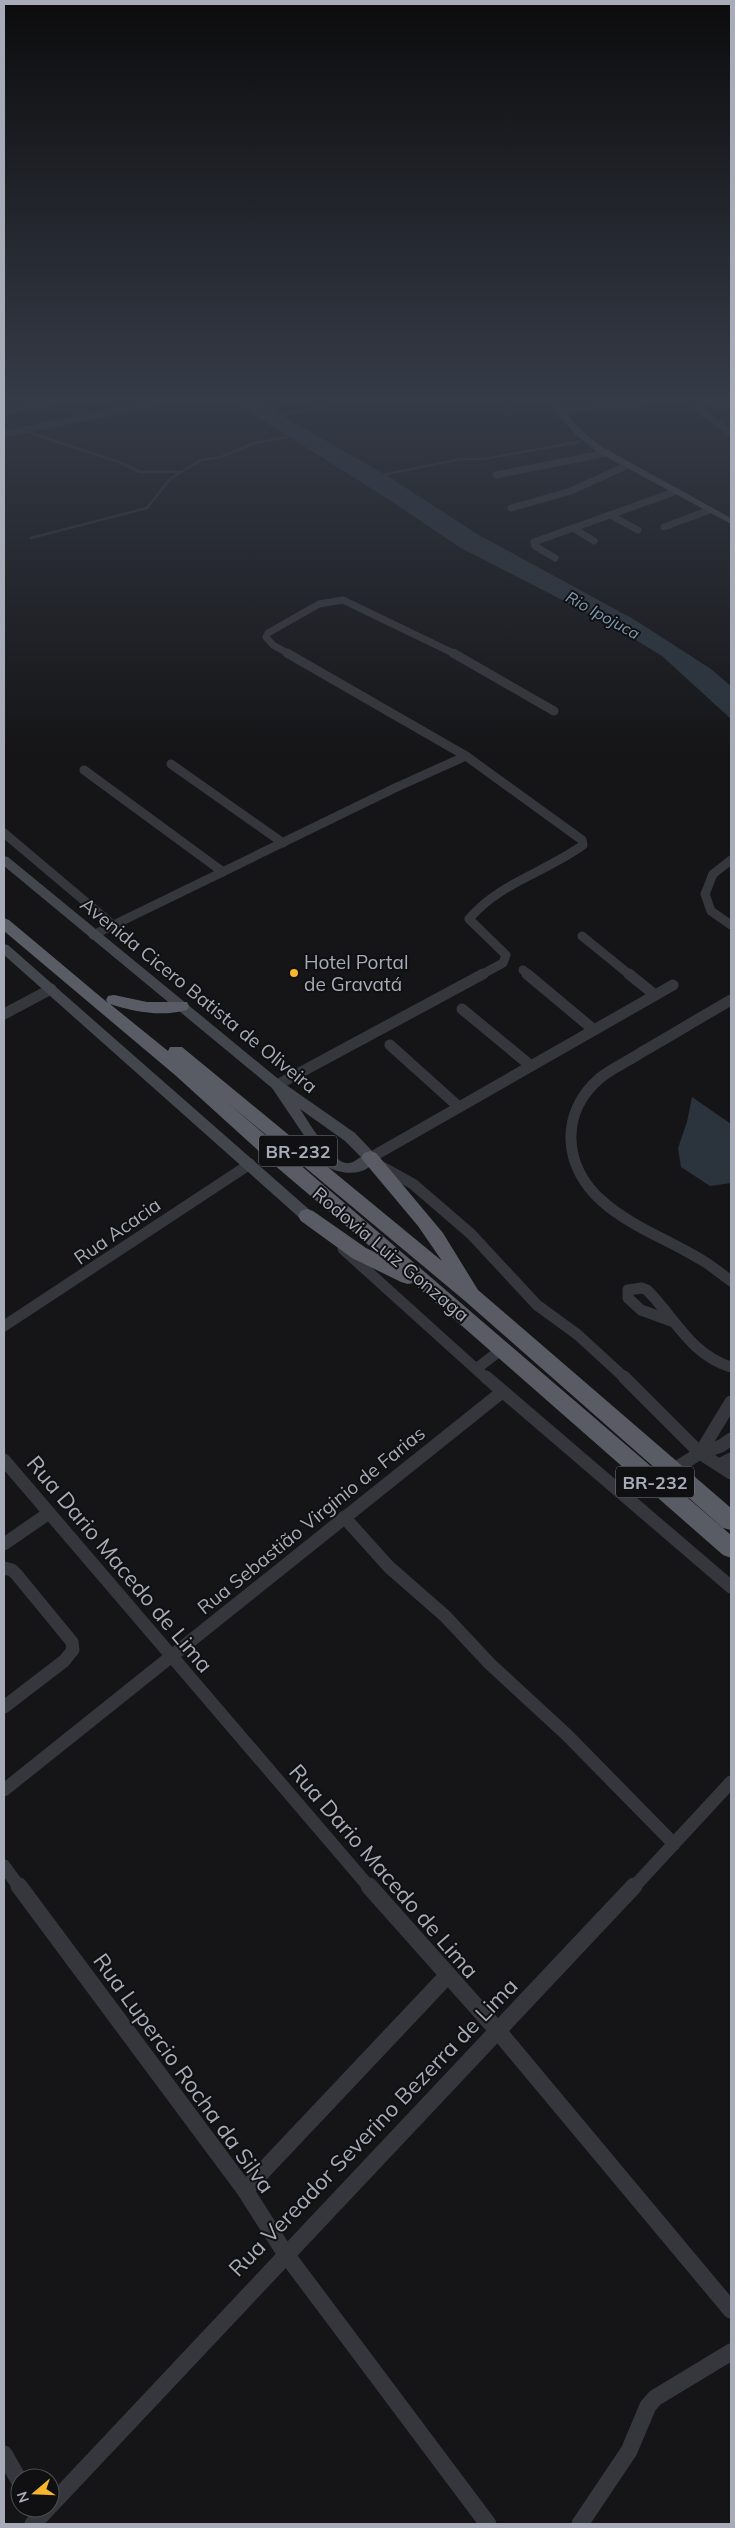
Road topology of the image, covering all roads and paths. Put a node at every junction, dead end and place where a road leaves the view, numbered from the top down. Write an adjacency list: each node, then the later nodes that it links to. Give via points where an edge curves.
1 (604, 517): 5 (street)
2 (614, 517): 6 (street)
3 (691, 517): 4 (street)
4 (664, 527)
5 (573, 528): 7 (street); 8 (street, via 534,542 535,546)
6 (638, 530)
7 (594, 541)
8 (555, 558)
9 (554, 711): 10 (street, via 469,661 343,600 319,604 268,633 266,637 273,646)
10 (466, 756): 14 (street); 37 (street, via 575,834 583,845 499,893 472,914 470,922 506,955 503,963)
11 (171, 764): 14 (street)
12 (84, 770): 17 (street)
13 (4, 833): 20 (street)
14 (283, 844): 17 (street)
15 (4, 860): 22 (main road, Avenida Cicero Batista de Oliveira)
16 (731, 860): 21 (street, via 723,863 711,877 705,897 708,908)
17 (223, 872): 20 (street)
18 (4, 908): 29 (highway, Rodovia Luiz Gonzaga / BR-232)
19 (4, 923): 43 (highway, Rodovia Luiz Gonzaga / BR-232)
20 (113, 925): 22 (street)
21 (731, 925)
22 (93, 935): 31 (main road, Avenida Cicero Batista de Oliveira)
23 (582, 936): 28 (street)
24 (4, 948): 27 (main road)
25 (523, 970): 34 (street)
26 (673, 985): 28 (street)
27 (51, 989): 33 (street); 40 (main road)
28 (655, 995): 34 (street)
29 (114, 1000): 31 (highway, via 148,1009); 44 (highway, Rodovia Luiz Gonzaga / BR-232)
30 (731, 1000): 42 (street, via 601,1077 588,1089 576,1110 571,1151 578,1174 598,1198 636,1225)
31 (181, 1006): 37 (main road, Avenida Cicero Batista de Oliveira)
32 (462, 1008): 36 (street)
33 (4, 1014)
34 (594, 1030): 36 (street)
35 (390, 1044): 38 (street)
36 (531, 1066): 38 (street)
37 (277, 1085): 39 (main road, Avenida Cicero Batista de Oliveira, via 350,1137); 39 (main road, via 329,1161 340,1169)
38 (459, 1108): 39 (street)
39 (373, 1161): 44 (highway, via 421,1216 457,1267); 53 (street, via 413,1184 471,1234 537,1306 578,1335 613,1366)
40 (250, 1164): 41 (main road); 46 (street, Rua Acacia)
41 (307, 1216): 43 (highway, via 359,1253); 49 (street)
42 (731, 1281)
43 (428, 1285): 47 (highway, Rodovia Luiz Gonzaga / BR-232)
44 (472, 1296): 58 (highway, Rodovia Luiz Gonzaga / BR-232)
45 (674, 1322): 48 (street, via 714,1362)
46 (4, 1326)
47 (502, 1349): 49 (street); 57 (highway, Rodovia Luiz Gonzaga / BR-232)
48 (731, 1367)
49 (476, 1369): 50 (street)
50 (502, 1392): 60 (street); 62 (street, Rua Sebastião Virginio de Farias)
51 (730, 1409): 53 (street)
52 (731, 1439): 53 (street)
53 (700, 1453): 56 (street); 58 (street)
54 (731, 1459): 56 (street)
55 (4, 1460): 61 (street, Rua Dario Macedo de Lima)
56 (720, 1465): 59 (street)
57 (642, 1471): 60 (street); 65 (highway, Rodovia Luiz Gonzaga / BR-232)
58 (672, 1471): 63 (highway, Rodovia Luiz Gonzaga / BR-232)
59 (731, 1474)
60 (619, 1490): 67 (street)
61 (49, 1513): 64 (street); 68 (street, Rua Dario Macedo de Lima)
62 (344, 1516): 68 (street, Rua Sebastião Virginio de Farias); 72 (street, via 389,1567 445,1616)
63 (731, 1521)
64 (4, 1544)
65 (731, 1548)
66 (4, 1568): 69 (street, via 17,1575 72,1642 73,1650 64,1661)
67 (731, 1587)
68 (172, 1656): 71 (street, Rua Sebastião Virginio de Farias); 74 (street, Rua Dario Macedo de Lima)
69 (4, 1707)
70 (731, 1782): 72 (street, Rua Vereador Severino Bezerra de Lima)
71 (4, 1790)
72 (674, 1844): 75 (street, Rua Vereador Severino Bezerra de Lima)
73 (4, 1866): 76 (street, Rua Lupercio Rocha da Silva)
74 (447, 1976): 75 (street, Rua Dario Macedo de Lima); 76 (street)
75 (498, 2032): 77 (street, Rua Vereador Severino Bezerra de Lima); 78 (street, Rua Dario Macedo de Lima)
76 (244, 2190): 77 (street, Rua Lupercio Rocha da Silva)
77 (285, 2253): 82 (street, Rua Vereador Severino Bezerra de Lima); 83 (street, Rua Lupercio Rocha da Silva)
78 (731, 2310)
79 (731, 2352): 84 (street, via 655,2398 648,2406 629,2451)
80 (4, 2454): 81 (street)
81 (12, 2468)
82 (60, 2496)
83 (488, 2524)
84 (580, 2524)

